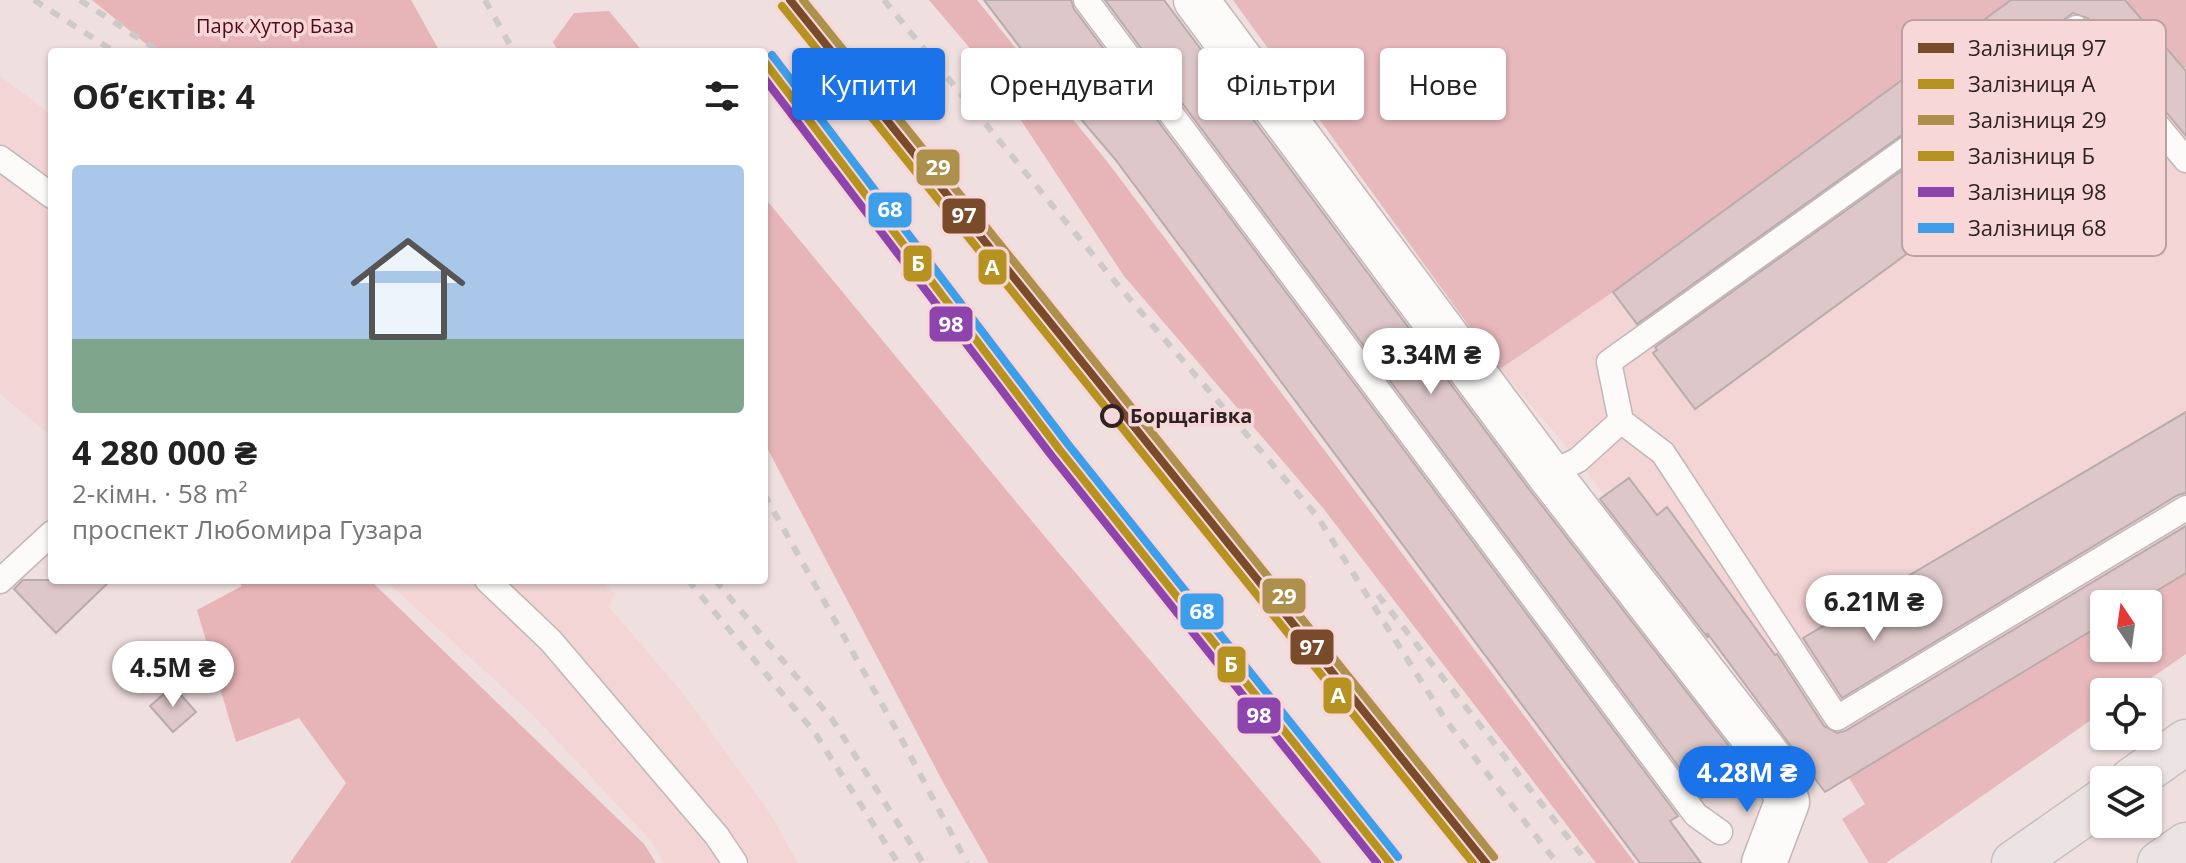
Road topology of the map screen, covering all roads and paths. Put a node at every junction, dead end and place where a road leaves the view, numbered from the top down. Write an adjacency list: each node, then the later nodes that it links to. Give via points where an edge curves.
1 (1086, 0): 17 (lane, via 1696,815)
2 (1196, 0): 9 (street)
3 (2166, 136): 6 (lane)
4 (1902, 152): 8 (lane, via 1609,362)
5 (0, 158): 7 (lane)
6 (2186, 160)
7 (48, 193)
8 (1621, 421): 9 (lane, via 1578,460); 10 (lane, via 1663,453 1837,718)
9 (1549, 474): 20 (street, via 1778,769 1787,802)
10 (2186, 508)
11 (48, 537): 12 (lane)
12 (0, 581)
13 (491, 584): 19 (lane, via 551,641)
14 (2186, 742): 15 (main road)
15 (2152, 766)
16 (2090, 810): 21 (main road)
17 (1720, 832)
18 (2186, 845): 22 (main road)
19 (735, 863)
20 (1764, 863)
21 (2014, 863)
22 (2160, 863)

